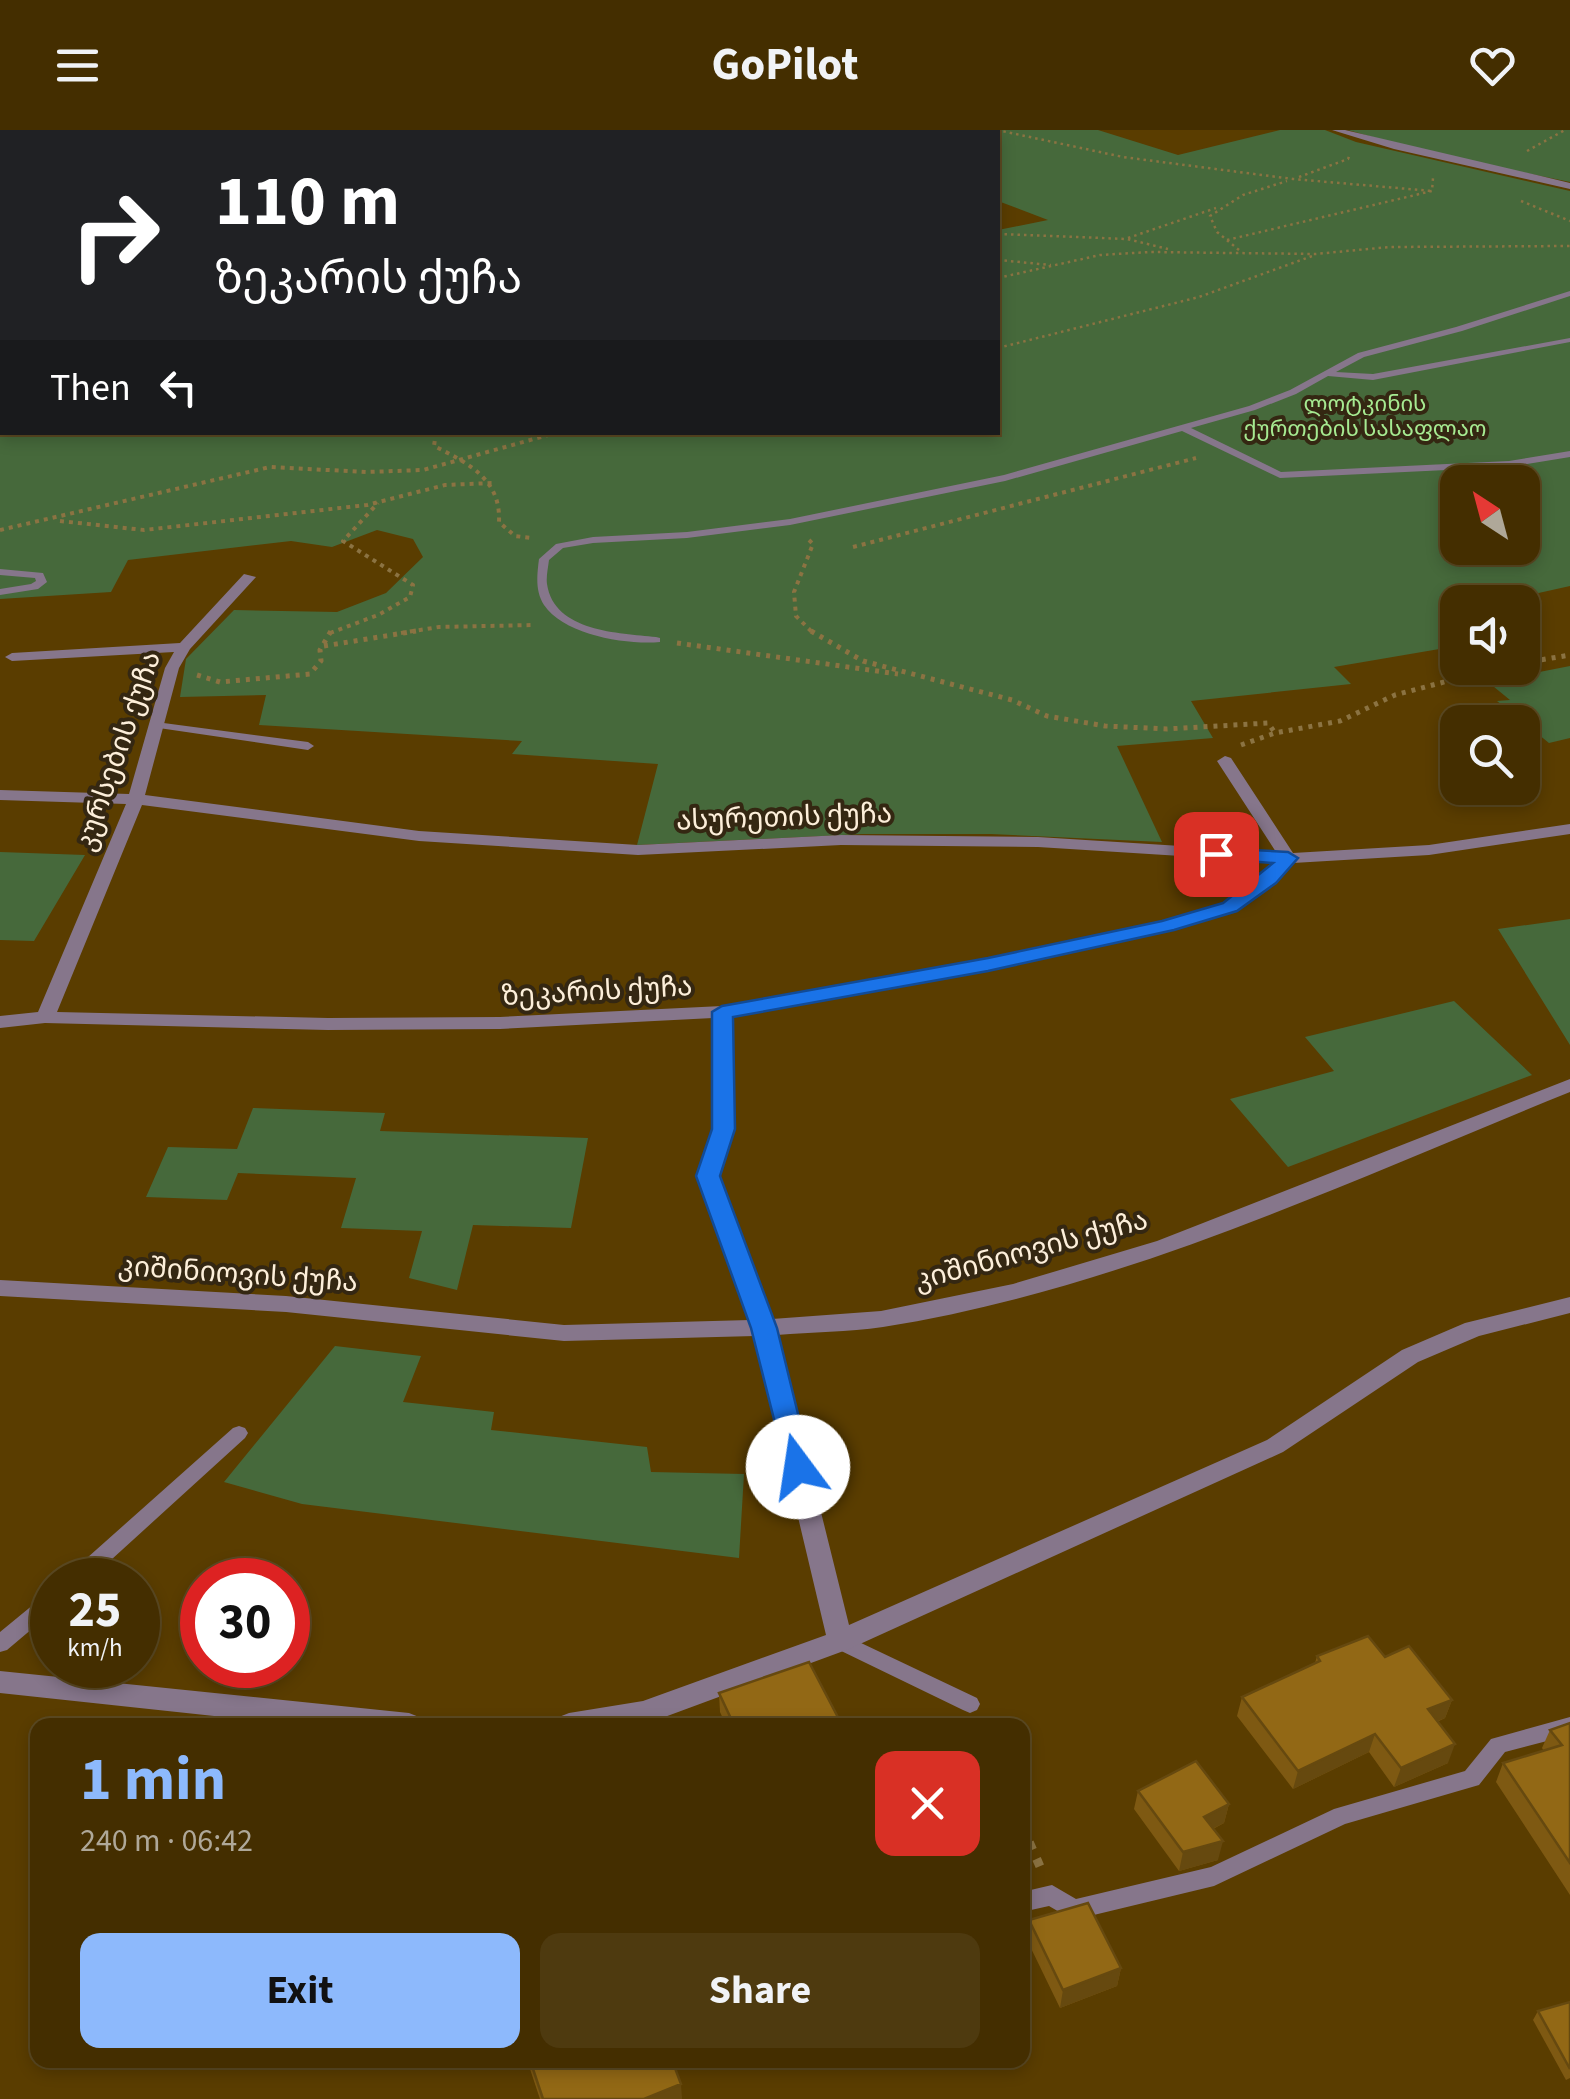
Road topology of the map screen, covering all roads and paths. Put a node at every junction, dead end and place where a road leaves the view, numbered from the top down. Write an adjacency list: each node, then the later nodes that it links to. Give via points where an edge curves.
1 (1336, 130): 5 (street, via 1413,153)
2 (1565, 130): 5 (path, via 1517,156)
3 (1000, 131): 7 (path, via 1107,155)
4 (1351, 149): 7 (path, via 1348,160)
5 (1514, 171): 8 (street)
6 (1433, 178): 9 (path)
7 (1293, 179): 9 (path); 10 (path)
8 (1570, 186)
9 (1432, 191): 13 (path)
10 (1219, 207): 12 (path); 13 (path, via 1210,216)
11 (1000, 234): 12 (path)
12 (1127, 238): 16 (path)
13 (1226, 240): 15 (path)
14 (1570, 246): 17 (path, via 1389,246)
15 (1240, 250): 16 (path); 17 (path)
16 (1178, 251): 19 (path, via 1100,255)
17 (1316, 254): 23 (path, via 1179,302)
18 (1000, 260): 19 (path)
19 (1060, 266): 20 (path)
20 (1000, 278)
21 (1570, 293): 24 (lane, via 1360,355)
22 (1570, 340): 24 (lane, via 1373,376)
23 (1000, 347)
24 (1325, 374): 25 (lane, via 1294,392)
25 (1185, 430): 28 (lane); 34 (lane, via 1005,478)
26 (436, 435): 30 (path, via 434,446)
27 (546, 435): 30 (path)
28 (1229, 451): 29 (lane, via 1280,475 1491,465); 37 (path)
29 (1570, 454)
30 (464, 462): 31 (path); 33 (path, via 366,472 270,467)
31 (492, 483): 32 (path, via 445,485); 36 (path, via 502,508 499,522 515,536)
32 (380, 502): 33 (path, via 144,530); 44 (path, via 343,541 414,585 410,596 332,630)
33 (54, 520): 35 (path)
34 (790, 522): 36 (lane); 49 (path, via 814,544 794,592 796,616 819,639 863,661)
35 (0, 530)
36 (575, 543): 41 (lane, via 544,558 539,578 552,611)
37 (853, 547)
38 (0, 572): 40 (lane, via 39,575 42,582)
39 (249, 577): 43 (street, კურსების ქუჩა)
40 (0, 592)
41 (569, 623): 42 (lane, via 597,634); 44 (path, via 439,627)
42 (656, 640): 49 (path)
43 (184, 646): 46 (street); 48 (street, კურსების ქუჩა)
44 (323, 646): 48 (path, via 310,674 281,680 220,682)
45 (1570, 655): 47 (path)
46 (12, 657)
47 (1540, 660)
48 (172, 668): 51 (street, კურსების ქუჩა)
49 (931, 678): 52 (path, via 1047,716 1105,726 1268,722)
50 (1440, 683): 52 (path, via 1340,720)
51 (156, 725): 53 (lane); 56 (street, კურსების ქუჩა)
52 (1276, 733): 54 (path, via 1244,742)
53 (308, 746)
54 (1225, 761): 58 (street)
55 (0, 795): 56 (street, ასურეთის ქუჩა)
56 (136, 799): 58 (street, ასურეთის ქუჩა, via 419,836 638,850 841,840 1018,842); 60 (street, კურსების ქუჩა)
57 (1570, 830): 58 (street, ასურეთის ქუჩა, via 1429,850)
58 (1288, 858): 59 (street, ზეკარის ქუჩა, via 1230,907 1167,926)
59 (722, 1012): 60 (street, ზეკარის ქუჩა, via 500,1023); 65 (street, via 724,1129 708,1176)
60 (45, 1017): 61 (street, ზეკარის ქუჩა)
61 (0, 1022)
62 (1570, 1085): 65 (street, კიშინიოვის ქუჩა, via 1166,1246 1014,1292 881,1319)
63 (0, 1288): 65 (street, კიშინიოვის ქუჩა, via 286,1304 564,1334)
64 (1570, 1306): 69 (street, via 1473,1329 1410,1356 1275,1446)
65 (764, 1328): 69 (street)
66 (239, 1432): 67 (lane)
67 (100, 1558)
68 (30, 1619): 70 (lane)
69 (840, 1641): 72 (lane); 74 (street, via 643,1713)
70 (0, 1644)
71 (0, 1682): 73 (street)
72 (970, 1704)
73 (342, 1718)
74 (612, 1718)
75 (1570, 1726): 77 (lane, via 1498,1744 1472,1778 1341,1816 1214,1876 1073,1910)
76 (1030, 1844): 77 (path)
77 (1052, 1895): 78 (lane)
78 (1030, 1900)

